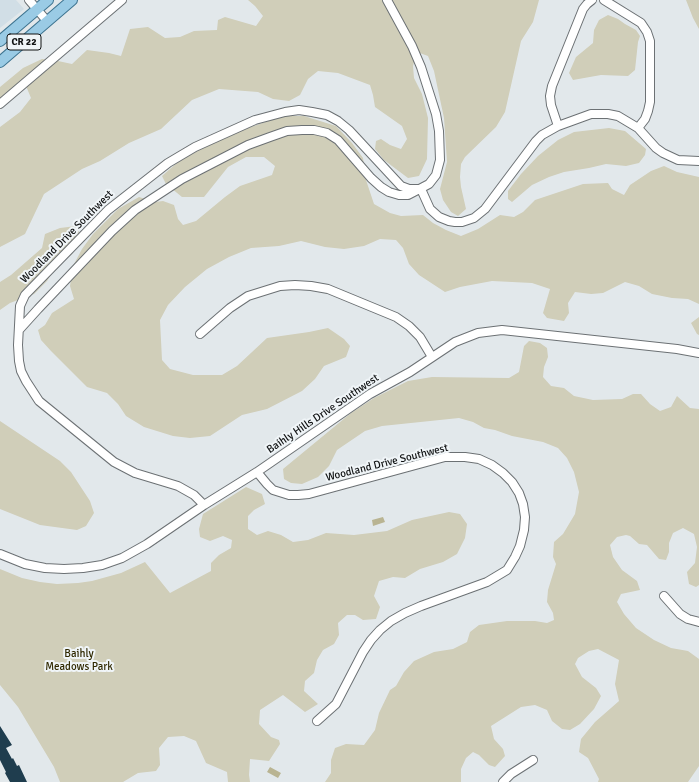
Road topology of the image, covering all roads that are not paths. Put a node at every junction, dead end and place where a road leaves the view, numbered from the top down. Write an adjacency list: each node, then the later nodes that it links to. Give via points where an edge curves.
1 (29, 0): 8 (street)
2 (48, 0): 8 (main road, CR 22)
3 (72, 0): 9 (main road, CR 22)
4 (122, 0): 12 (street)
5 (387, 0): 16 (street, via 421,67 439,131 438,170 433,180)
6 (592, 0): 13 (street, via 583,9 552,86 550,105)
7 (604, 0): 14 (street, via 640,23 650,41 650,102 645,119)
8 (37, 9): 9 (street); 10 (main road, CR 22)
9 (47, 21): 11 (main road, CR 22)
10 (0, 41)
11 (0, 62)
12 (0, 104)
13 (558, 126): 14 (street, via 582,116 600,113 618,116); 16 (street, via 536,141 485,209 474,218 455,222 439,217 430,209)
14 (638, 128): 15 (street, via 656,148 667,155 678,160)
15 (699, 162)
16 (421, 189): 17 (street, via 408,195 389,192 371,178 338,140 327,133 302,130 270,137 188,175 135,210); 17 (street, Woodland Drive Southwest, via 401,186 349,130 327,115 299,110 255,120 195,147 168,163 108,210 25,295 20,306)
17 (19, 330): 22 (street, Woodland Drive Southwest, via 21,372 39,401 114,462 135,473 178,486 194,495)
18 (200, 334): 20 (street, via 248,296 280,286 311,286 328,289 396,317 420,337)
19 (699, 353): 20 (street, Baihly Hills Drive Southwest, via 502,330 478,333 455,342)
20 (432, 356): 21 (street, Baihly Hills Drive Southwest, via 370,394)
21 (257, 472): 22 (street, Baihly Hills Drive Southwest); 26 (street, Woodland Drive Southwest, via 273,490 298,495 445,458 465,457 479,459 503,473 512,482 523,504 524,530 520,546 507,570 487,582 421,606 391,621 380,630 363,652 336,704)
22 (204, 505): 23 (street, Baihly Hills Drive Southwest, via 136,551 102,564 83,568 45,568 25,564)
23 (0, 554)
24 (664, 596): 25 (street, via 680,614)
25 (699, 622)
26 (317, 721)
27 (533, 760): 28 (street)
28 (503, 782)

